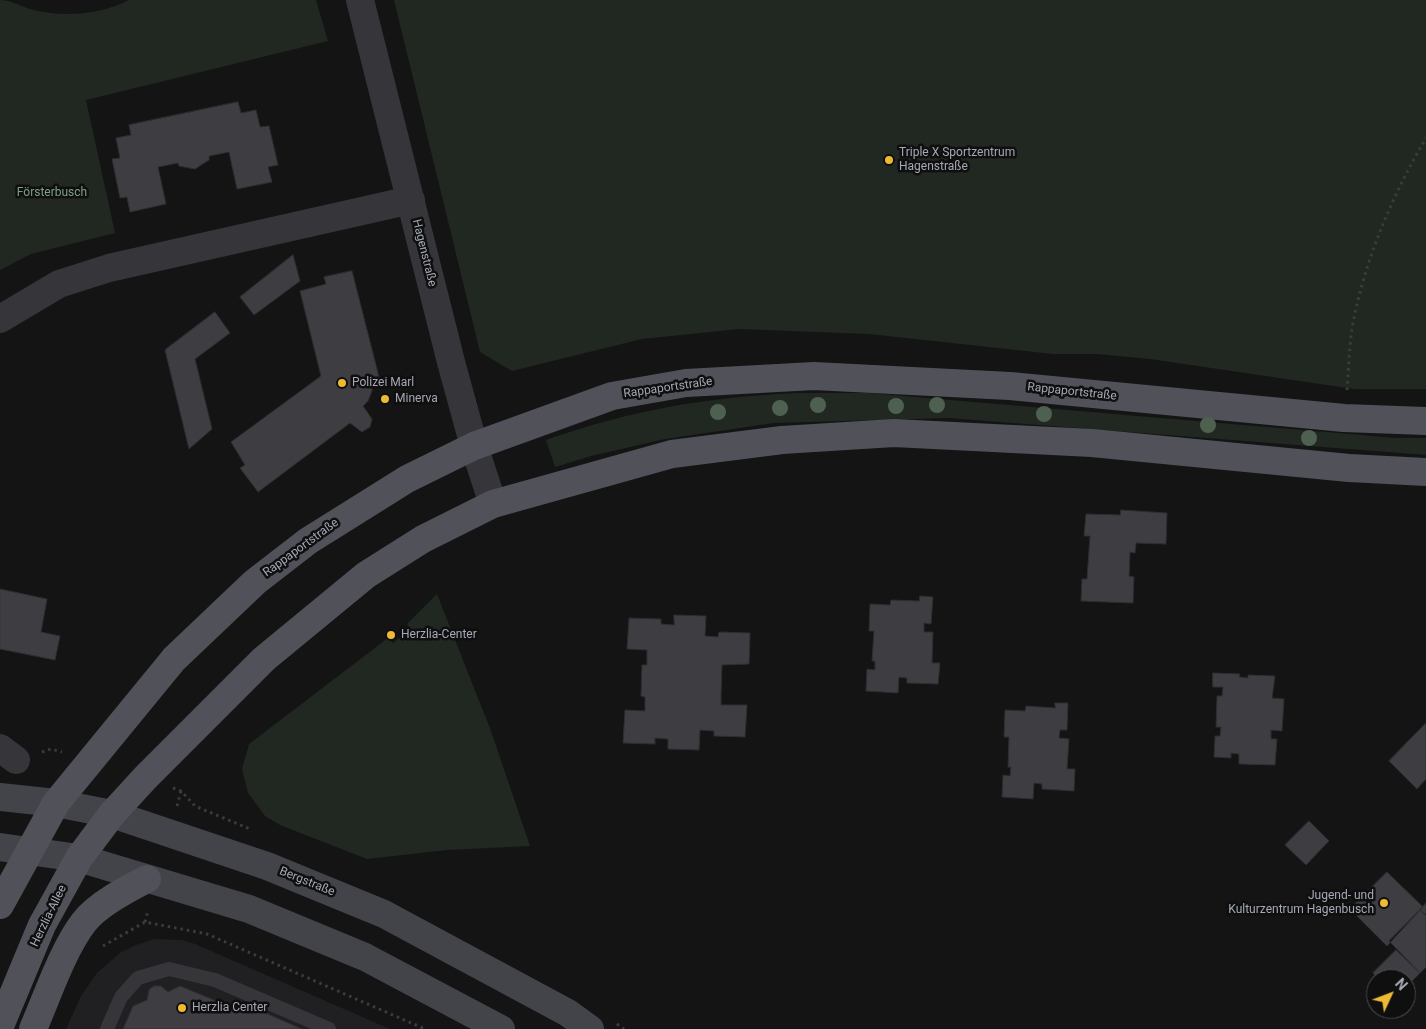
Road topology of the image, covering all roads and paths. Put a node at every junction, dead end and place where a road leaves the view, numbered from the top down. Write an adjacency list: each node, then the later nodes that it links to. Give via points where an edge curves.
1 (360, 0): 3 (street, Hagenstraße)
2 (1426, 138): 5 (path, via 1369,258 1354,320)
3 (411, 200): 4 (street, via 109,268 60,284); 7 (street, Hagenstraße)
4 (0, 319)
5 (1344, 418): 6 (main road, Rappaportstraße); 7 (main road, Rappaportstraße, via 1010,386 814,376 686,383 612,396)
6 (1426, 421)
7 (474, 446): 9 (street, Hagenstraße); 11 (main road, Rappaportstraße, via 398,484 308,541 255,582 174,659)
8 (1426, 472): 9 (main road, via 1349,468 1092,443 894,433 782,440 672,454)
9 (493, 504): 12 (main road, via 423,539 366,575 302,626 250,673)
10 (0, 797): 11 (main road, Bergstraße)
11 (56, 803): 12 (main road, Bergstraße); 14 (main road)
12 (112, 814): 15 (main road, Herzlia-Allee); 23 (main road, Bergstraße, via 267,866 384,914 568,1013)
13 (0, 847): 14 (main road)
14 (30, 852): 15 (main road); 17 (main road)
15 (79, 858): 16 (main road); 18 (main road, Herzlia-Allee, via 42,925)
16 (147, 880): 19 (main road, via 120,892 85,920 73,939); 22 (main road, via 249,909 365,957)
17 (0, 905)
18 (0, 1026)
19 (33, 1029)
20 (107, 1029): 21 (lane, via 121,997 138,978 169,969 215,980)
21 (330, 1029)
22 (501, 1029)
23 (590, 1029)

